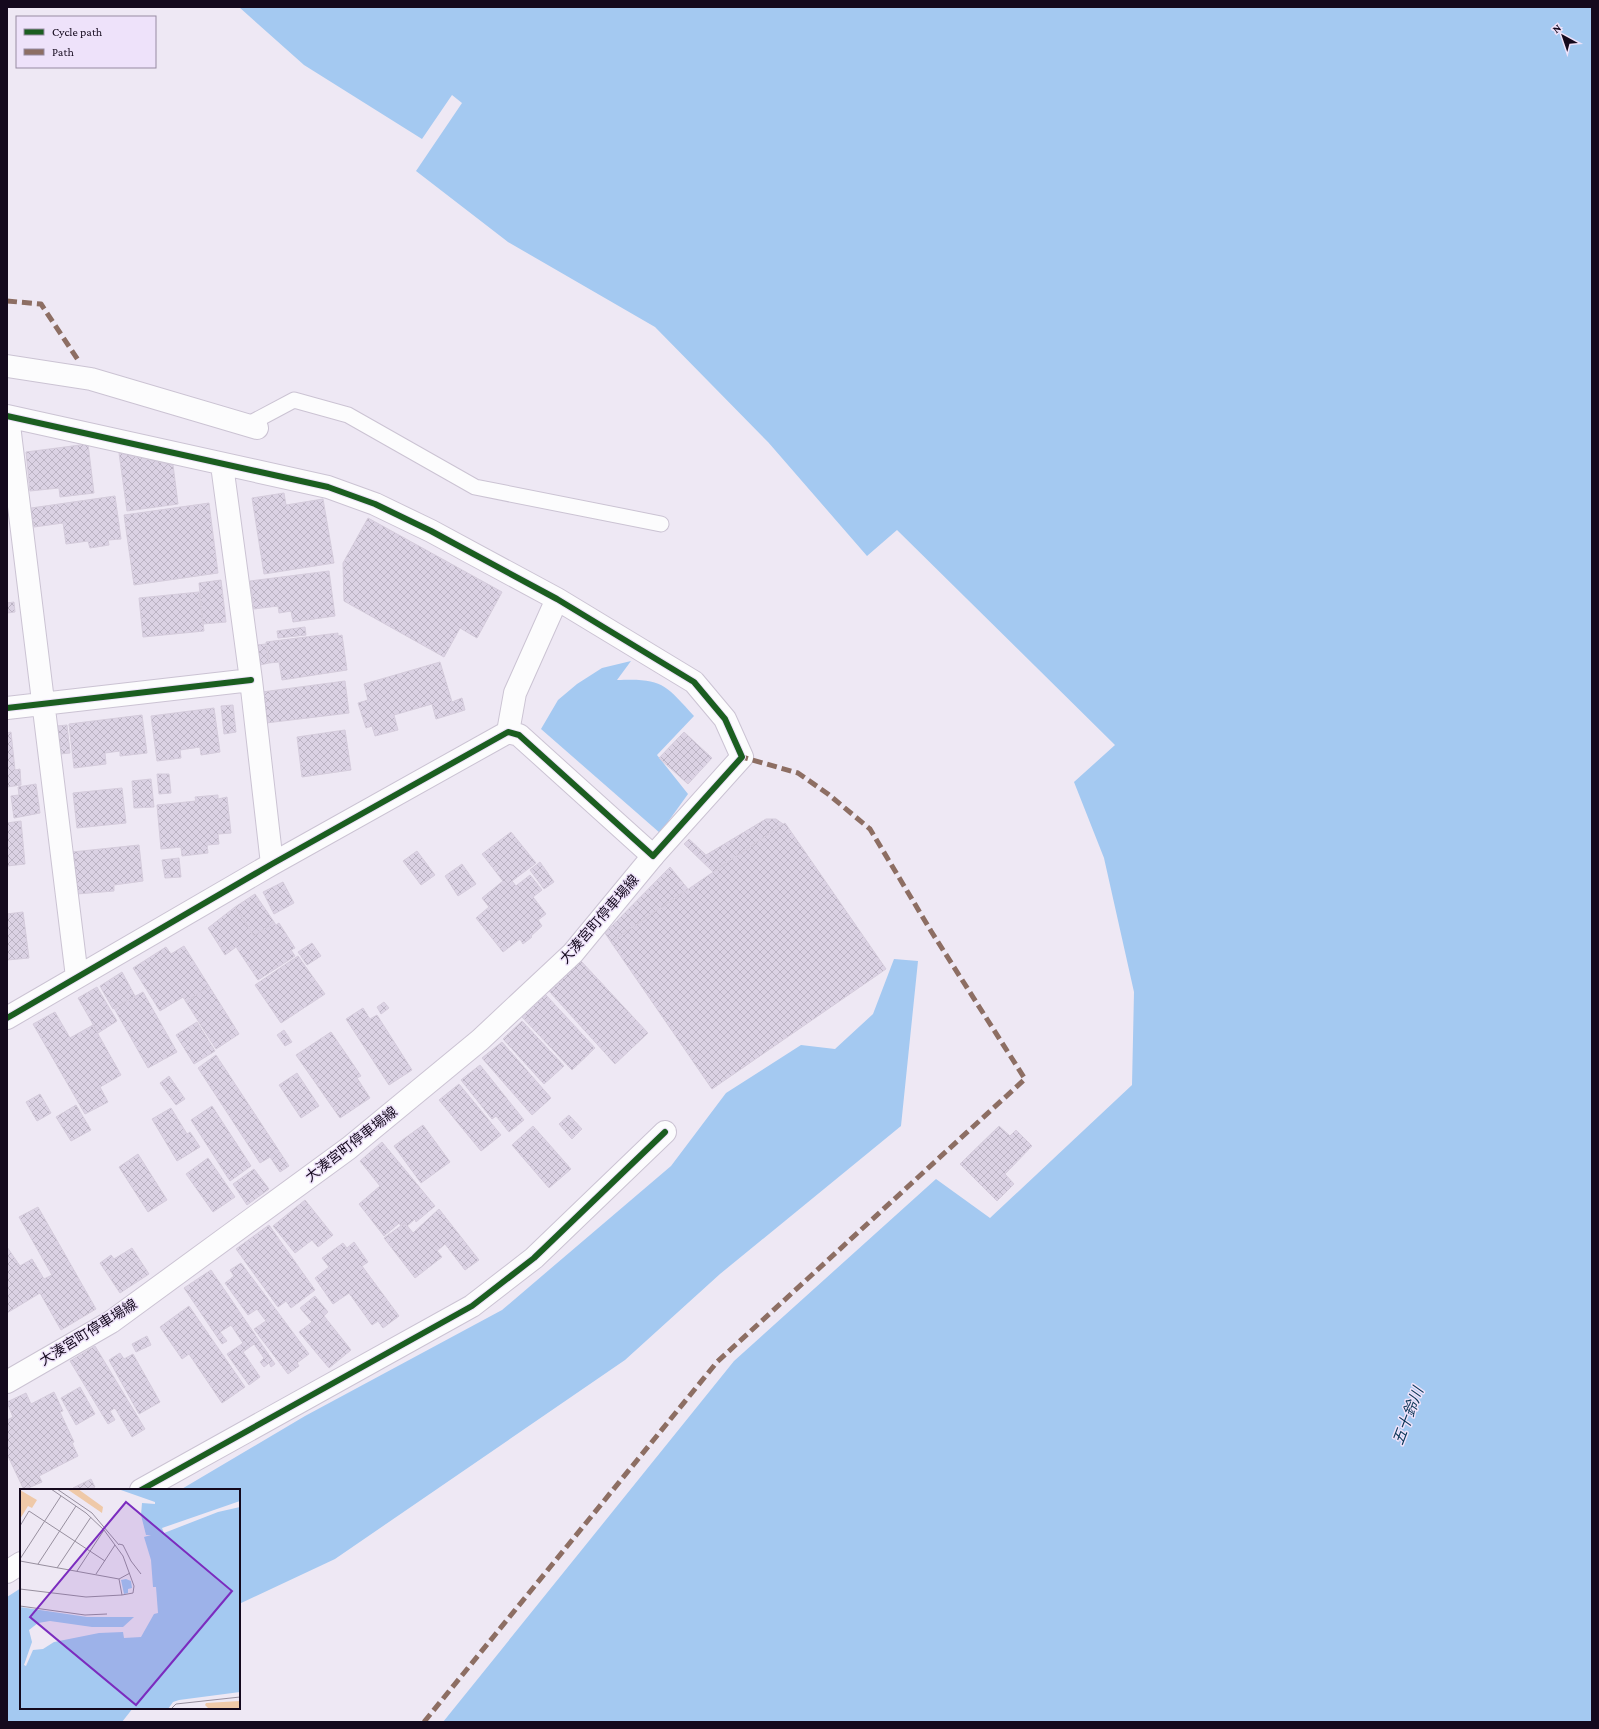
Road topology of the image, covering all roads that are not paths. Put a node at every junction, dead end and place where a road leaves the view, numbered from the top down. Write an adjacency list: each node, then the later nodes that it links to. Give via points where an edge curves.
1 (7, 366): 3 (street, via 91,378)
2 (8, 417): 4 (street); 8 (street)
3 (252, 426): 5 (lane, via 294,400 348,415 475,487)
4 (222, 465): 6 (street, via 328,487 375,504); 7 (street)
5 (661, 524)
6 (557, 599): 10 (street, via 515,693); 11 (street, 大湊宮町停車場線, via 694,682 725,720 742,757)
7 (251, 680): 8 (street); 12 (street)
8 (44, 704): 9 (street); 13 (street)
9 (7, 708)
10 (508, 732): 11 (street, via 519,735); 12 (street)
11 (653, 856): 16 (street, 大湊宮町停車場線, via 573,953 480,1040 349,1148 110,1322)
12 (272, 864): 13 (street)
13 (77, 977): 14 (street)
14 (7, 1018)
15 (665, 1132): 17 (street, via 534,1258 472,1306)
16 (7, 1382)
17 (143, 1489)
18 (20, 1564): 19 (street)
19 (7, 1572)

